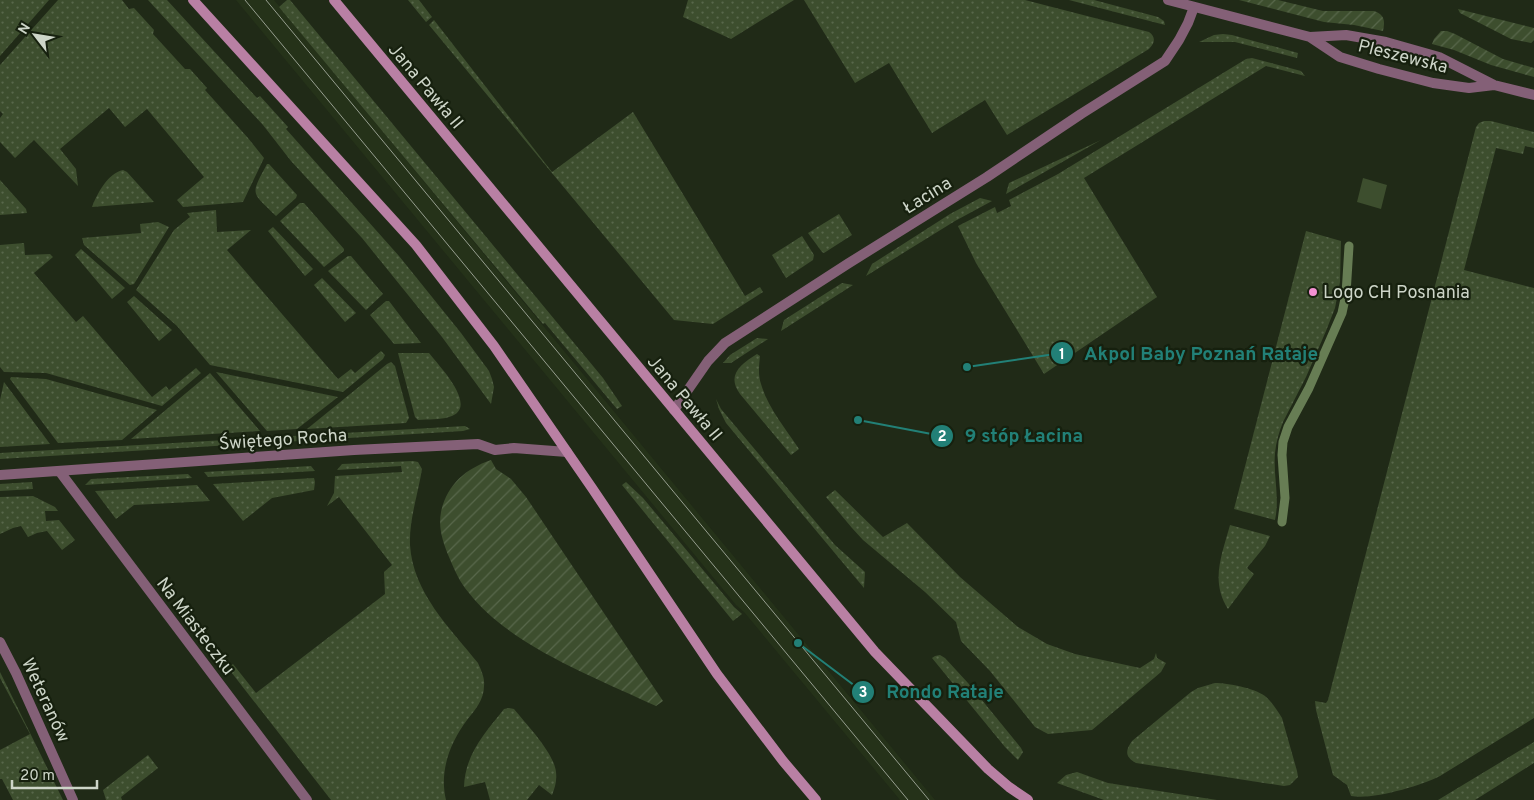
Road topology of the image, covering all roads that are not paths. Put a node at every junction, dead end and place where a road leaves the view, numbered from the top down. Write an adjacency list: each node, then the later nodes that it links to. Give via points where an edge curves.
1 (193, 0): 9 (main road, via 416,246 494,346)
2 (334, 0): 8 (main road, Jana Pawła II)
3 (1168, 0): 4 (street, Pleszewska)
4 (1194, 7): 5 (street, Pleszewska); 8 (street, Łacina, via 1165,61 725,343 708,361)
5 (1310, 37): 6 (street, Pleszewska, via 1346,35 1386,42 1439,56); 6 (street, Pleszewska, via 1340,57 1379,69 1433,83 1469,88)
6 (1494, 85): 7 (street, Pleszewska)
7 (1534, 94)
8 (674, 410): 16 (main road, Jana Pawła II, via 875,652 988,769)
9 (568, 452): 10 (street, Świętego Rocha, via 514,448 495,450 478,444); 15 (main road, via 717,674)
10 (60, 472): 11 (street, Świętego Rocha); 14 (street, Na Miasteczku)
11 (0, 475)
12 (0, 642): 13 (street, Weteranów)
13 (74, 800)
14 (307, 800)
15 (816, 800)
16 (1028, 800)

